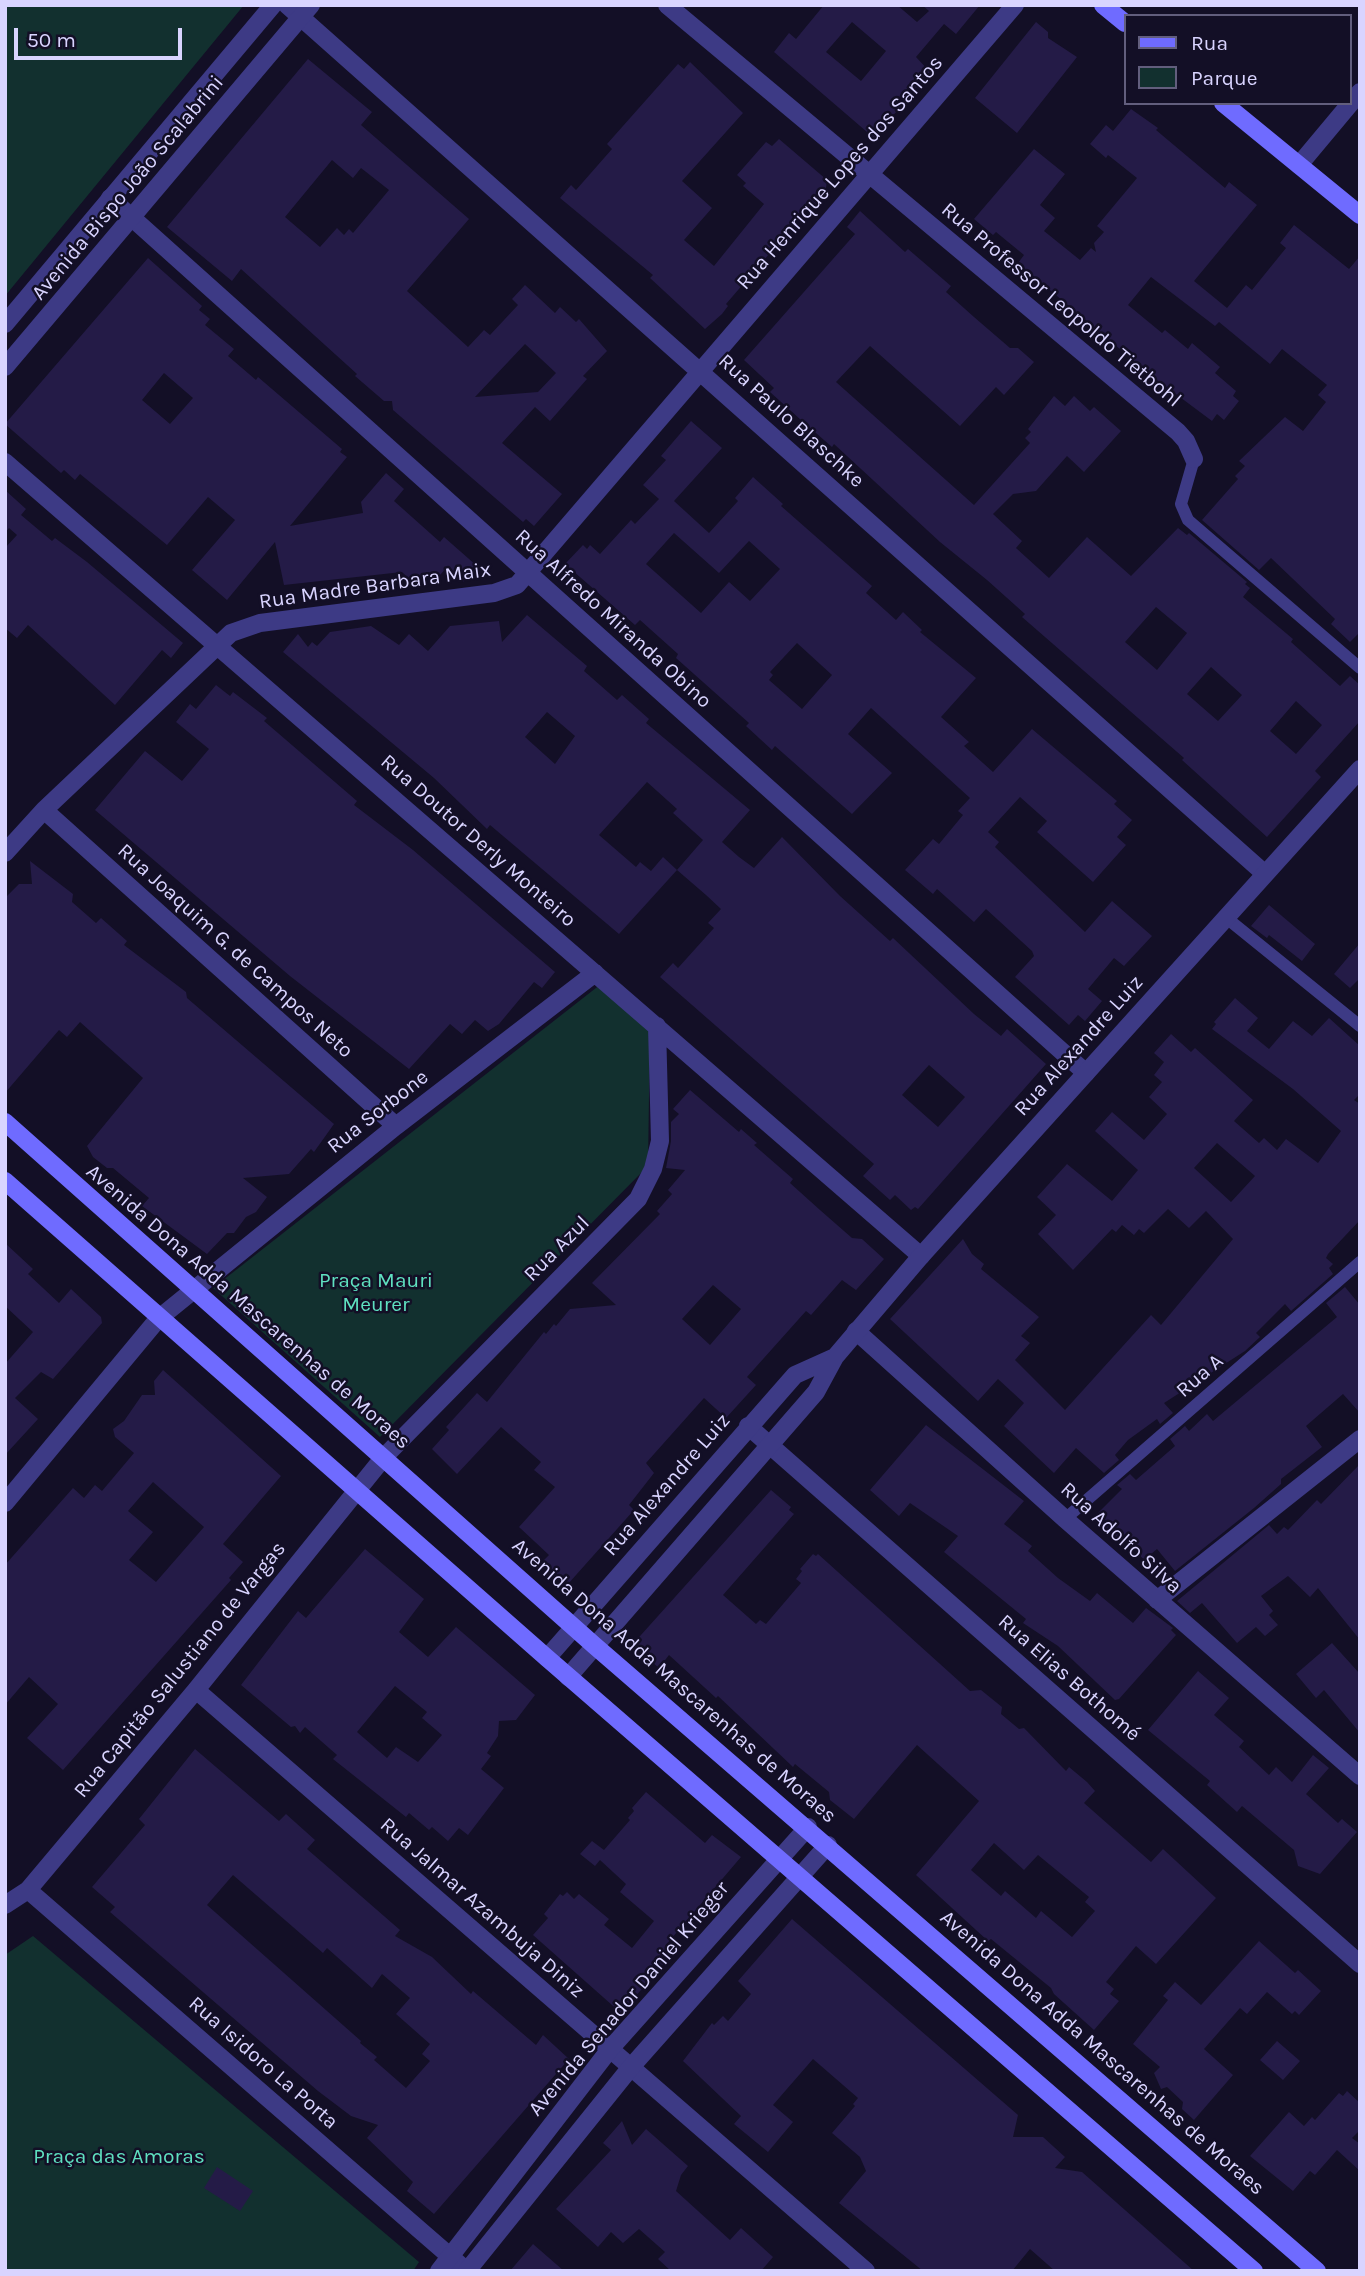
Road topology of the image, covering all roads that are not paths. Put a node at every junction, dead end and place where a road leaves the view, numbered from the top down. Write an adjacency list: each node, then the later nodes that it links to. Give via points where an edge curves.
1 (273, 5): 12 (street, Avenida Bispo João Scalabrini)
2 (287, 5): 6 (street, Rua Paulo Blaschke)
3 (667, 5): 11 (street, Rua Professor Leopoldo Tietbohl)
4 (1015, 5): 11 (street, Rua Henrique Lopes dos Santos)
5 (1103, 5): 7 (main road)
6 (306, 12): 14 (street, Avenida Bispo João Scalabrini); 17 (street, Rua Paulo Blaschke)
7 (1124, 22)
8 (1225, 105): 10 (main road)
9 (1349, 105): 10 (street)
10 (1299, 165): 13 (main road)
11 (868, 174): 17 (street, Rua Henrique Lopes dos Santos); 18 (street, Rua Professor Leopoldo Tietbohl, via 1178,432)
12 (110, 198): 14 (street, Rua Alfredo Miranda Obino); 15 (street, Avenida Bispo João Scalabrini)
13 (1360, 215)
14 (132, 217): 16 (street, Avenida Bispo João Scalabrini); 20 (street, Rua Alfredo Miranda Obino)
15 (5, 324)
16 (5, 367)
17 (701, 371): 20 (street, Rua Madre Barbara Maix); 26 (street, Rua Paulo Blaschke)
18 (1194, 459): 22 (lane, Rua Professor Leopoldo Tietbohl, via 1181,504 1188,520)
19 (5, 462): 21 (street, Rua Doutor Derly Monteiro)
20 (529, 574): 21 (street, Rua Madre Barbara Maix, via 506,591 252,625); 31 (street, Rua Alfredo Miranda Obino)
21 (217, 645): 24 (street, Rua Madre Barbara Maix); 28 (street, Rua Doutor Derly Monteiro)
22 (1360, 668)
23 (1360, 769): 26 (street, Rua Alexandre Luiz)
24 (44, 810): 25 (street, Rua Madre Barbara Maix); 33 (street, Rua Joaquim G. de Campos Neto)
25 (5, 853)
26 (1264, 873): 27 (street, Rua Alexandre Luiz)
27 (1224, 916): 30 (lane); 31 (street, Rua Alexandre Luiz)
28 (595, 973): 29 (street, Rua Doutor Derly Monteiro); 33 (street, Rua Sorbone)
29 (657, 1026): 35 (street, Rua Doutor Derly Monteiro); 44 (street, Rua Azul, via 660,1142 648,1183 638,1199)
30 (1360, 1026)
31 (1086, 1073): 35 (street, Rua Alexandre Luiz)
32 (5, 1122): 37 (main road, Avenida Dona Adda Mascarenhas de Moraes)
33 (396, 1126): 37 (street, Rua Sorbone)
34 (5, 1181): 38 (main road)
35 (921, 1256): 39 (street, Rua Alexandre Luiz)
36 (1360, 1262): 47 (lane, Rua A)
37 (192, 1289): 38 (street); 44 (main road, Avenida Dona Adda Mascarenhas de Moraes)
38 (158, 1319): 45 (main road); 46 (street)
39 (856, 1331): 40 (street, Rua Alexandre Luiz); 47 (street, Rua Adolfo Silva)
40 (835, 1357): 41 (street, Rua Alexandre Luiz, via 795,1376); 43 (street, Rua Alexandre Luiz, via 816,1392)
41 (748, 1426): 43 (street, Rua Elias Bothomé); 49 (street, Rua Alexandre Luiz)
42 (1360, 1439): 48 (street)
43 (769, 1445): 50 (street, Rua Alexandre Luiz); 61 (street, Rua Elias Bothomé)
44 (384, 1457): 45 (street, Rua Capitão Salustiano de Vargas); 49 (main road, Avenida Dona Adda Mascarenhas de Moraes)
45 (356, 1490): 51 (main road); 53 (street, Rua Capitão Salustiano de Vargas)
46 (5, 1503)
47 (1065, 1519): 48 (street, Rua Adolfo Silva)
48 (1157, 1601): 54 (street, Rua Adolfo Silva)
49 (574, 1627): 50 (main road, Avenida Dona Adda Mascarenhas de Moraes); 51 (street, Rua Alexandre Luiz)
50 (595, 1646): 52 (street, Rua Alexandre Luiz); 55 (main road, Avenida Dona Adda Mascarenhas de Moraes)
51 (547, 1658): 52 (main road)
52 (568, 1677): 57 (main road)
53 (196, 1690): 59 (street, Rua Capitão Salustiano de Vargas); 62 (street, Rua Jalmar Azambuja Diniz)
54 (1360, 1776)
55 (808, 1828): 56 (main road, Avenida Dona Adda Mascarenhas de Moraes); 57 (street, Avenida Senador Daniel Krieger)
56 (828, 1845): 58 (street); 68 (main road, Avenida Dona Adda Mascarenhas de Moraes)
57 (780, 1858): 58 (main road); 62 (street, Avenida Senador Daniel Krieger)
58 (801, 1876): 63 (street); 67 (main road)
59 (28, 1890): 60 (street, Rua Capitão Salustiano de Vargas); 64 (street, Rua Isidoro La Porta)
60 (5, 1905)
61 (1360, 1964)
62 (610, 2049): 63 (street, Rua Jalmar Azambuja Diniz); 64 (street, Avenida Senador Daniel Krieger)
63 (631, 2067): 65 (street); 66 (street, Rua Jalmar Azambuja Diniz)
64 (444, 2263): 65 (street, Rua Isidoro La Porta)
65 (467, 2271)
66 (866, 2271)
67 (1254, 2271)
68 (1317, 2271)

